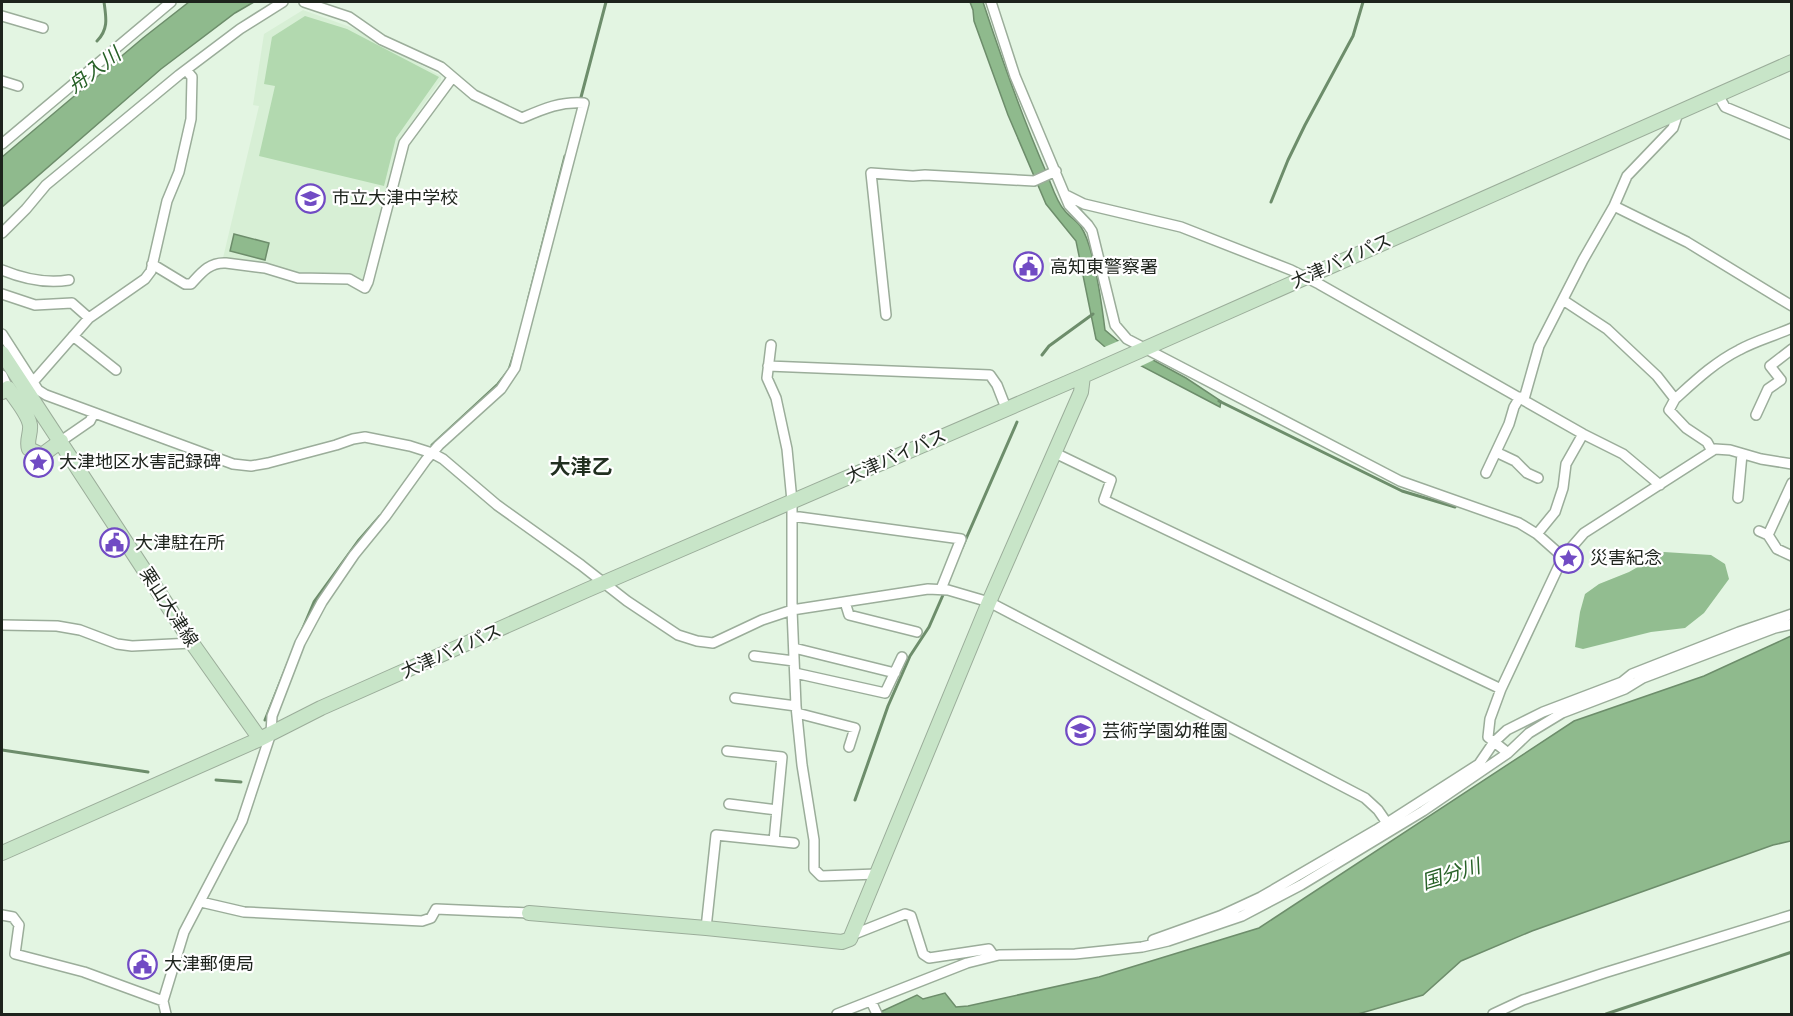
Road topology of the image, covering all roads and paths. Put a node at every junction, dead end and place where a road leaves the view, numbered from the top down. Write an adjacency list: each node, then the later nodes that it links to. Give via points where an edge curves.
1 (171, 2): 15 (street)
2 (283, 2): 8 (street)
3 (304, 2): 9 (street, via 349,17 382,40 441,67)
4 (991, 2): 16 (street)
5 (2, 16): 6 (street)
6 (43, 28)
7 (1791, 62): 12 (main road, 大津バイパス)
8 (186, 70): 19 (street, via 46,185); 20 (street, via 192,77 190,119)
9 (452, 78): 20 (street, via 404,144 365,288 349,279 298,278 226,262 206,268 191,284 185,284); 51 (street, via 474,95 522,118 550,106 584,103 515,368 501,389)
10 (2, 81): 11 (street)
11 (18, 86)
12 (1718, 95): 13 (main road, 大津バイパス); 14 (street, via 1725,106)
13 (1678, 113): 18 (street, via 1673,128 1627,176); 22 (main road, 大津バイパス)
14 (1791, 135)
15 (2, 144)
16 (1052, 173): 17 (street); 27 (street, via 1034,181 871,173)
17 (1066, 195): 22 (street, via 1084,204 1181,227); 33 (street, via 1069,205 1092,231 1115,325)
18 (1614, 206): 25 (street); 26 (street, via 1688,242)
19 (2, 233)
20 (152, 264): 28 (street, via 145,279)
21 (2, 270): 23 (street, via 26,280)
22 (1304, 277): 33 (main road, 大津バイパス); 42 (street)
23 (69, 280)
24 (2, 294): 28 (street, via 35,305 72,303)
25 (1563, 300): 42 (street, via 1539,346); 43 (street, via 1607,329 1657,376)
26 (1791, 306)
27 (886, 315)
28 (89, 318): 31 (street)
29 (1791, 328): 43 (street, via 1726,357)
30 (2, 334): 40 (street)
31 (74, 336): 37 (street); 40 (street)
32 (771, 345): 36 (street)
33 (1142, 348): 39 (main road, 大津バイパス); 62 (street, via 1400,481 1519,523)
34 (1791, 349): 46 (street, via 1770,366 1781,380 1768,389)
35 (2, 352): 48 (main road, 栗山大津線)
36 (768, 366): 44 (street, via 990,375); 60 (street, via 767,378 776,398 787,449)
37 (116, 370)
38 (2, 375): 41 (street)
39 (1083, 375): 44 (main road, 大津バイパス); 52 (main road, via 1082,392)
40 (33, 382): 45 (street, via 46,395)
41 (5, 390): 48 (main road, via 29,422 29,449 42,455)
42 (1522, 398): 47 (street); 50 (street, via 1514,407)
43 (1675, 399): 49 (street, via 1669,410 1707,442)
44 (1006, 408): 60 (main road, 大津バイパス)
45 (94, 413): 48 (street, via 90,421); 51 (street, via 233,464 268,463 365,437)
46 (1756, 415)
47 (1583, 434): 58 (street, via 1623,454); 62 (street, via 1566,464 1555,512)
48 (61, 441): 75 (main road, 栗山大津線)
49 (1712, 451): 53 (street); 58 (street)
50 (1496, 452): 55 (street); 56 (street)
51 (432, 453): 66 (street); 85 (street, via 322,602 300,643)
52 (1055, 453): 69 (main road); 82 (street, via 1111,480 1104,500)
53 (1742, 454): 54 (street); 59 (street)
54 (1791, 464)
55 (1486, 473)
56 (1538, 478)
57 (1791, 483): 63 (street)
58 (1660, 485): 65 (street, via 1584,533)
59 (1738, 498)
60 (792, 509): 66 (main road, 大津バイパス); 67 (street, via 962,539); 70 (street)
61 (1759, 531): 63 (street)
62 (1537, 534): 65 (street)
63 (1768, 535): 64 (street, via 1777,549)
64 (1791, 556)
65 (1563, 557): 82 (street)
66 (604, 583): 70 (street, via 678,635 697,641 712,642); 85 (main road, 大津バイパス)
67 (941, 589): 68 (street); 69 (street)
68 (845, 602): 70 (street); 74 (street, via 849,615)
69 (989, 602): 92 (street, via 1365,798); 96 (main road)
70 (792, 610): 76 (street)
71 (1791, 614): 86 (street, via 1543,712 1507,730)
72 (1791, 624): 89 (street, via 1643,678 1562,713 1529,733)
73 (2, 625): 75 (street, via 57,626 132,646)
74 (917, 632)
75 (192, 643): 85 (main road, 栗山大津線)
76 (794, 648): 79 (street); 81 (street)
77 (754, 656): 79 (street)
78 (902, 657): 81 (street)
79 (794, 661): 80 (street)
80 (795, 673): 81 (street, via 885,693); 84 (street)
81 (895, 673)
82 (1501, 689): 86 (street, via 1490,720 1488,737)
83 (735, 698): 84 (street)
84 (796, 709): 87 (street, via 855,728); 96 (street, via 814,840 814,869 821,876)
85 (266, 736): 95 (main road, 大津バイパス); 97 (street, via 242,821)
86 (1494, 742): 89 (street); 92 (street, via 1479,764)
87 (849, 747)
88 (727, 751): 91 (street, via 782,757)
89 (1508, 753): 103 (street, via 1353,855 1242,916 1168,941)
90 (729, 804): 91 (street)
91 (777, 810): 93 (street)
92 (1387, 823): 103 (street, via 1261,897)
93 (774, 841): 94 (street); 101 (street, via 716,835)
94 (794, 843)
95 (2, 853)
96 (877, 874): 102 (main road)
97 (201, 902): 98 (street, via 244,912 422,921 432,918 436,909); 105 (street, via 184,932)
98 (529, 913): 101 (main road)
99 (2, 915): 105 (street, via 13,917 19,925 15,954 84,972)
100 (1791, 915): 109 (street, via 1604,973)
101 (706, 928): 102 (main road, via 842,942)
102 (852, 935): 104 (street, via 905,914 911,916 922,954 929,958 989,949)
103 (1126, 950): 104 (street)
104 (994, 956): 106 (street, via 955,967)
105 (164, 1001): 107 (street)
106 (874, 1008): 108 (street, via 855,1006)
107 (166, 1014)
108 (837, 1014)
109 (1493, 1014)

